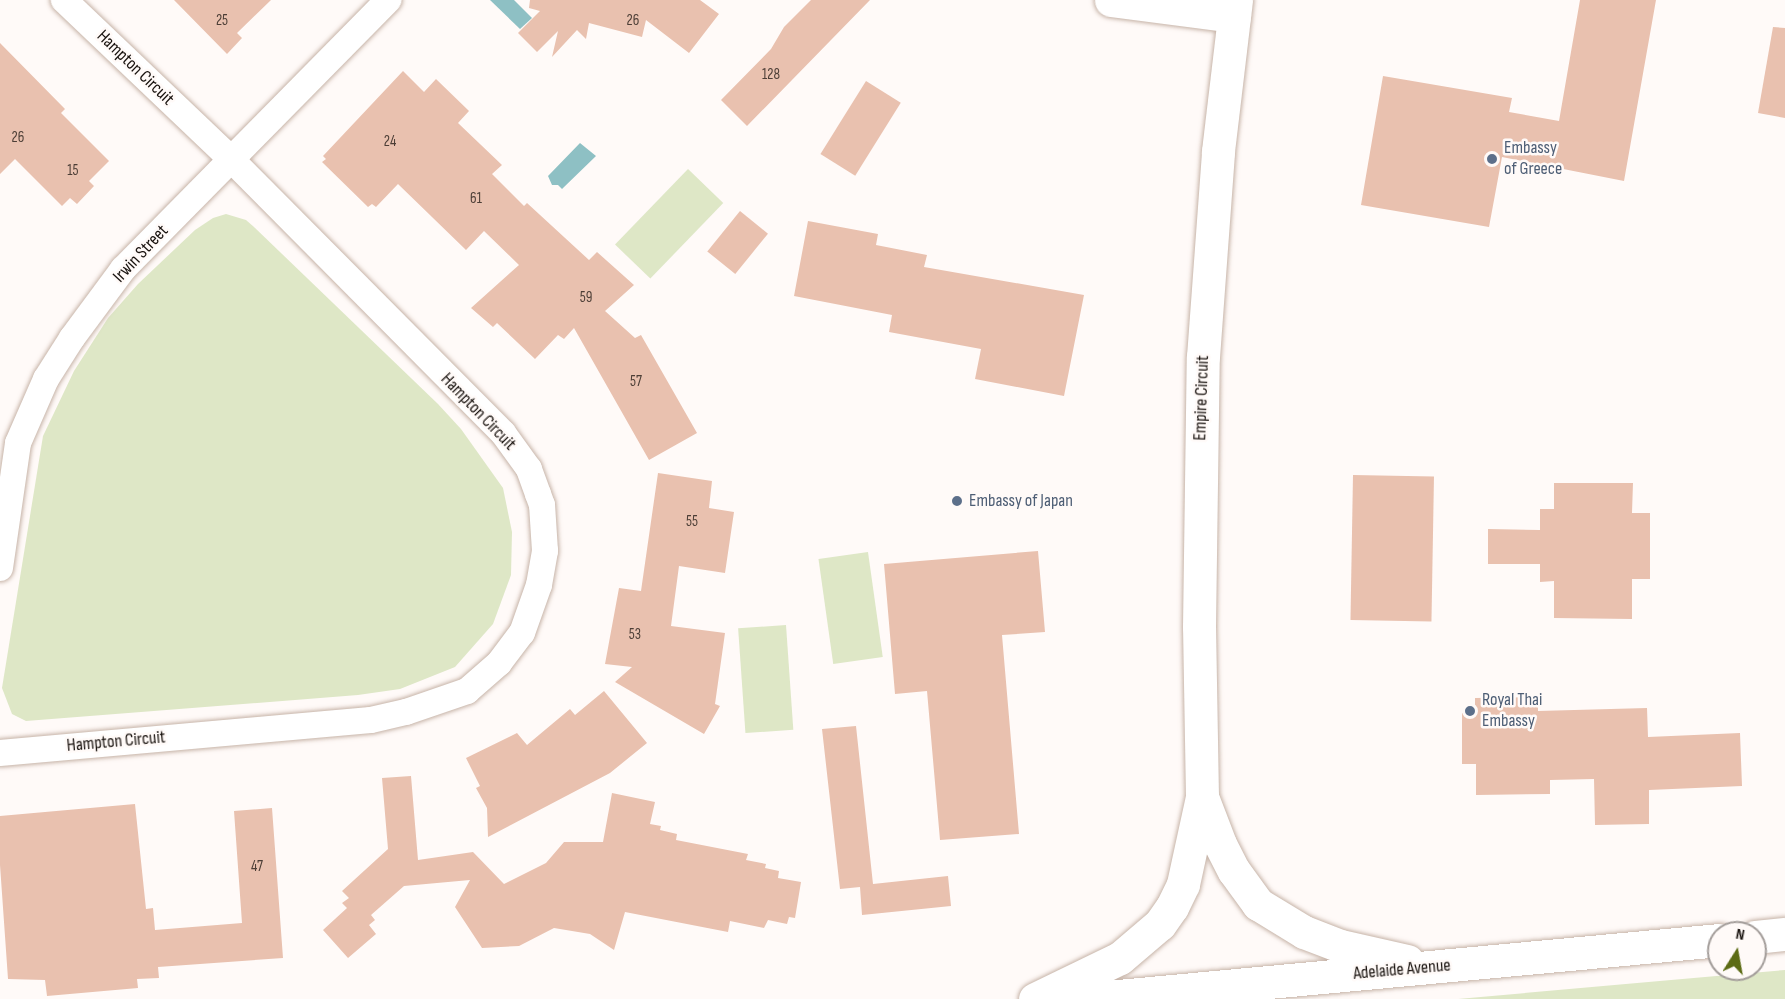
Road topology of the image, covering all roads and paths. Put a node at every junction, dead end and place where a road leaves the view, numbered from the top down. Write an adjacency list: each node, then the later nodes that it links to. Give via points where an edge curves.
1 (64, 0): 5 (street, Hampton Circuit)
2 (388, 0): 5 (street, Irwin Street)
3 (1111, 0): 4 (main road)
4 (1235, 8): 8 (main road, Empire Circuit, via 1218,152 1203,357 1198,627)
5 (231, 159): 6 (street, Irwin Street, via 123,269 46,379 18,442); 7 (street, Hampton Circuit, via 503,433 529,469 542,505 545,551 539,585 523,631 499,663 467,691 380,718)
6 (0, 568)
7 (0, 753)
8 (1202, 797): 12 (main road, via 1234,871 1250,895 1270,914 1341,946); 13 (main road, via 1183,884 1160,924 1120,958)
9 (1785, 934): 10 (main road)
10 (1767, 935)
11 (1707, 941): 12 (main road, Adelaide Avenue)
12 (1436, 967): 14 (main road, Adelaide Avenue)
13 (1035, 999)
14 (1086, 999)

